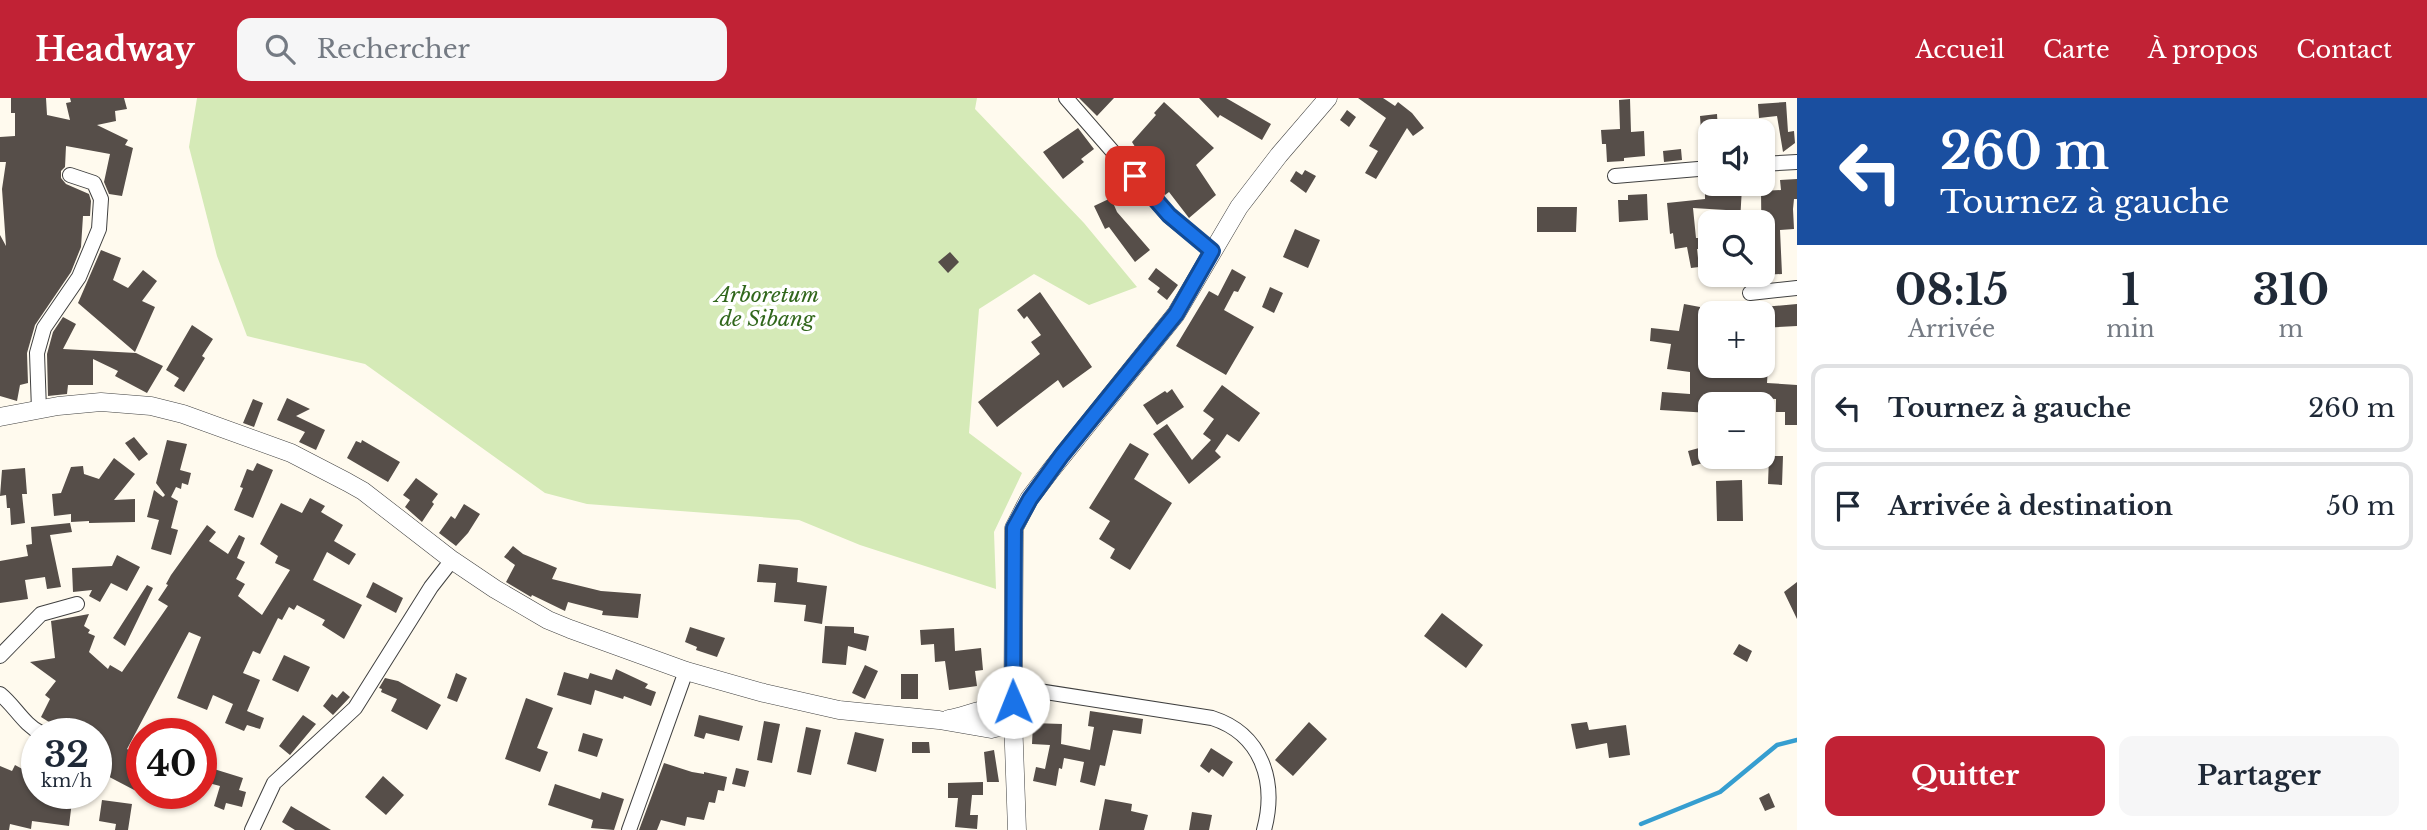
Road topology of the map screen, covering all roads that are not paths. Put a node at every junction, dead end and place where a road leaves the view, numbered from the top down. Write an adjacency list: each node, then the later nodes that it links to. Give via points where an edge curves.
1 (1066, 98): 8 (street, via 1169,215)
2 (1328, 98): 8 (street, via 1250,192)
3 (1797, 162): 4 (street)
4 (1775, 163)
5 (1698, 169): 7 (street)
6 (70, 175): 11 (street, via 94,183 101,199 99,229 79,277 44,328 37,353)
7 (1615, 176)
8 (1212, 251): 16 (street, via 1176,314 1021,512 1012,542)
9 (1797, 288): 10 (street)
10 (1750, 293)
11 (39, 410): 12 (street); 13 (street, via 101,402 150,406 207,422 291,453 363,491)
12 (0, 417)
13 (452, 560): 17 (street, via 548,620); 24 (street, via 355,708 274,783)
14 (77, 604): 15 (street, via 41,614)
15 (0, 656)
16 (1013, 662): 18 (street); 22 (street, via 997,695)
17 (686, 671): 22 (street, via 839,710); 25 (street)
18 (1013, 687): 21 (street); 27 (street, via 1228,723 1249,741 1269,782)
19 (0, 694): 20 (street)
20 (24, 718)
21 (1013, 718): 22 (street, via 994,708); 23 (street)
22 (972, 720): 23 (street, via 1003,744)
23 (1016, 768): 26 (street)
24 (252, 830)
25 (629, 830)
26 (1017, 830)
27 (1264, 830)

